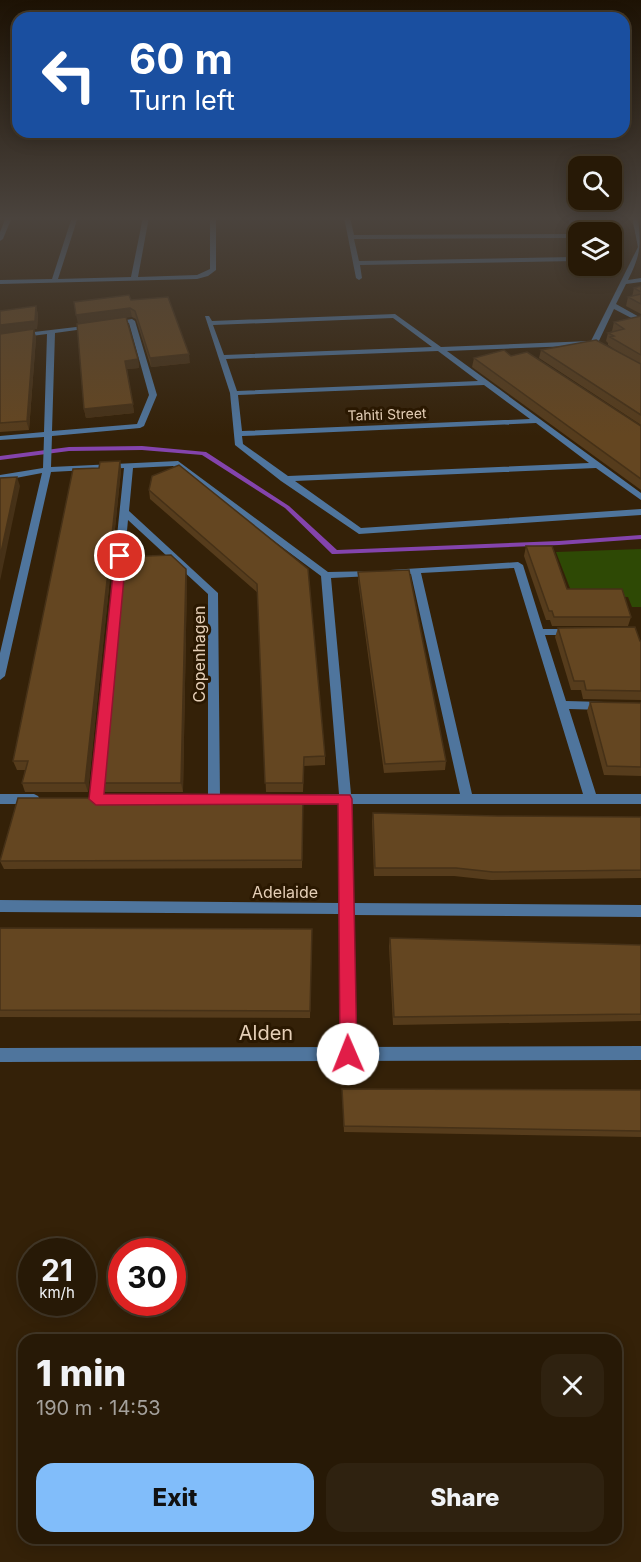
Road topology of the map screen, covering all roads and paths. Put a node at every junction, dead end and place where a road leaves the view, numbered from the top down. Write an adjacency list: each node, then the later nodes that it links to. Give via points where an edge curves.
1 (620, 290): 2 (street)
2 (613, 305): 5 (street); 8 (street)
3 (325, 309): 4 (street)
4 (327, 319): 11 (street, via 395,316); 12 (street, via 209,320)
5 (641, 321)
6 (51, 332): 7 (street); 18 (street); 18 (street, via 132,321 153,395 140,426)
7 (0, 338)
8 (594, 343): 9 (street); 10 (street)
9 (511, 346): 11 (street); 13 (street)
10 (604, 348)
11 (439, 349): 12 (street); 14 (street)
12 (221, 357): 15 (street)
13 (529, 358)
14 (486, 383): 15 (street); 16 (street)
15 (234, 393): 17 (street)
16 (537, 421): 17 (street, Tahiti Street); 21 (street)
17 (238, 434): 24 (street, via 239,445)
18 (49, 437): 19 (street); 22 (street)
19 (0, 438)
20 (129, 465): 22 (street); 26 (street); 29 (street, via 174,463)
21 (597, 465): 24 (street); 25 (street)
22 (47, 466): 23 (street); 32 (street)
23 (0, 478)
24 (284, 479): 27 (street, via 359,531)
25 (641, 498)
26 (124, 512): 38 (street); 39 (street, Copenhagen, via 213,593)
27 (641, 512)
28 (415, 570): 29 (street); 30 (street, via 518,565); 42 (street)
29 (326, 575): 41 (street)
30 (539, 632): 31 (street); 34 (street)
31 (584, 632)
32 (2, 655): 33 (street)
33 (0, 676)
34 (562, 705): 35 (street); 43 (street)
35 (618, 706)
36 (0, 799): 37 (street)
37 (43, 799)
38 (97, 799)
39 (214, 799)
40 (273, 799): 41 (street)
41 (345, 799): 42 (street); 46 (street)
42 (467, 799): 43 (street)
43 (591, 799): 44 (street)
44 (641, 799)
45 (0, 906): 46 (street, Adelaide)
46 (347, 909): 47 (street, Adelaide); 49 (street)
47 (641, 912)
48 (641, 1053): 49 (street, Alden)
49 (348, 1054): 50 (street, Alden)
50 (0, 1055)

